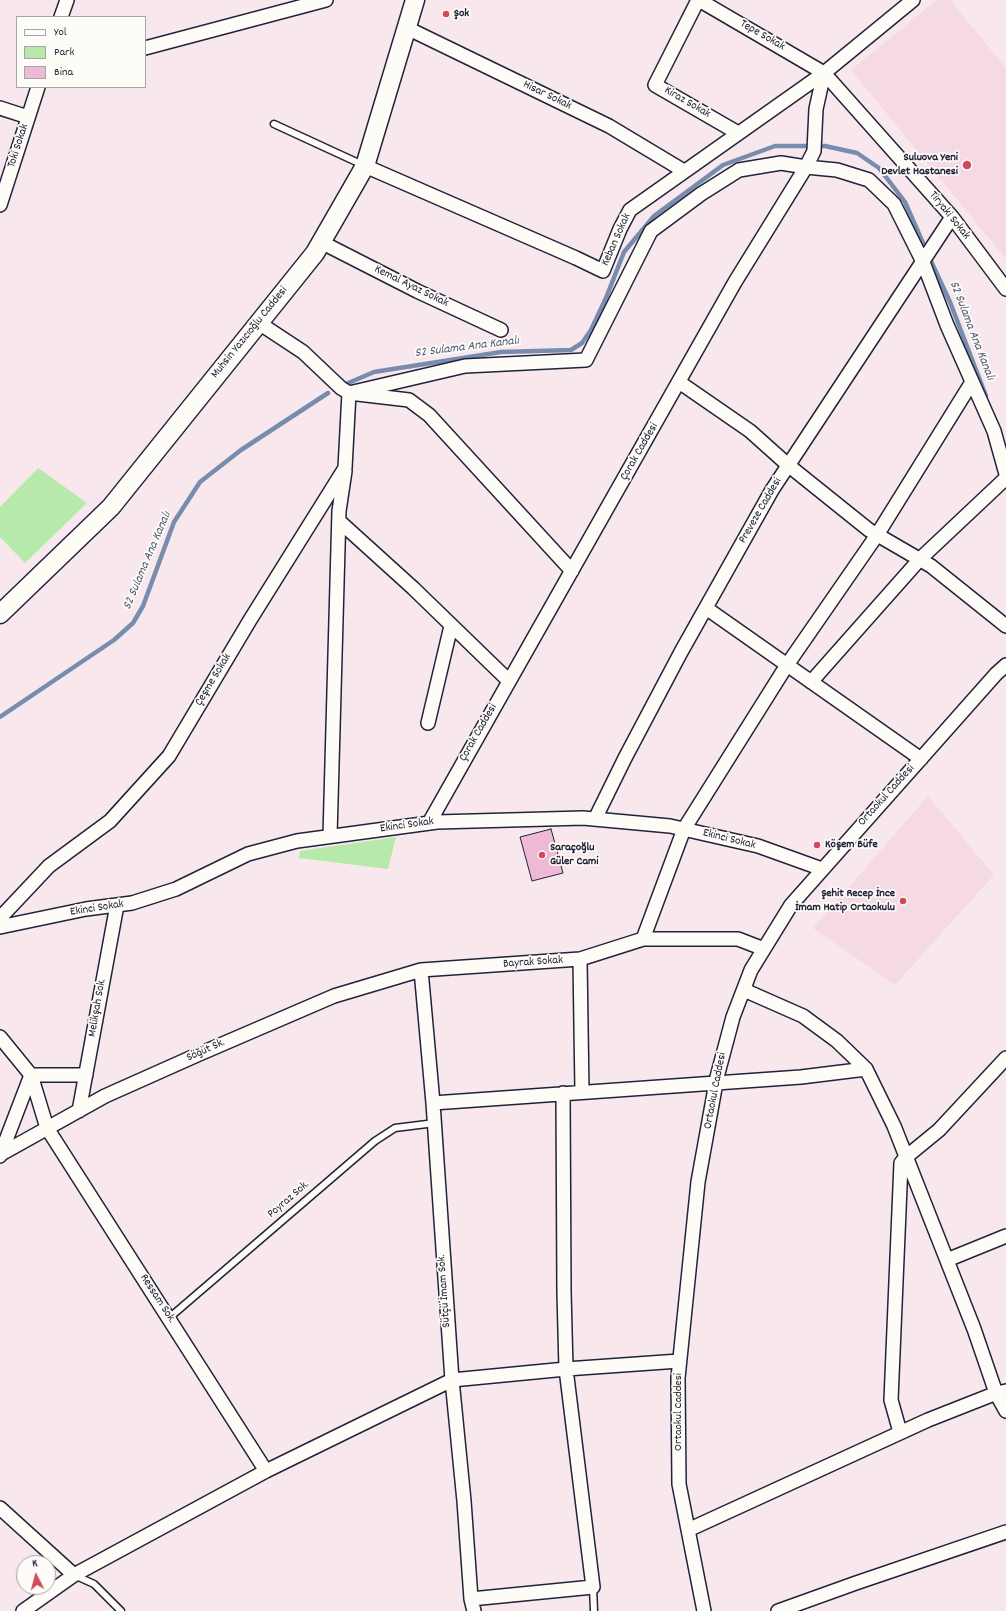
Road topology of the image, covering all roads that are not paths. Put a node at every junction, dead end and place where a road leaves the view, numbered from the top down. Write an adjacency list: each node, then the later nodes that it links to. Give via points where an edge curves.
1 (67, 0): 6 (street)
2 (326, 0): 8 (street)
3 (415, 0): 7 (main road, Muhsin Yazıcıoğlu Caddesi)
4 (698, 0): 9 (street, Tepe Sokak); 14 (street, Kiraz Sokak, via 655,85)
5 (913, 0): 9 (street, Keban Sokak)
6 (61, 16)
7 (407, 28): 15 (main road, Muhsin Yazıcıoğlu Caddesi); 17 (street, Hisar Sokak, via 609,126)
8 (146, 48)
9 (824, 73): 14 (street, Keban Sokak); 16 (street, Çorak Caddesi, via 816,109 814,151); 19 (street, Tiryaki Sokak)
10 (38, 88): 12 (street, Toki Sokak)
11 (0, 108): 12 (street)
12 (28, 117): 18 (street, Toki Sokak)
13 (274, 124): 15 (lane)
14 (738, 133): 17 (street, Keban Sokak)
15 (365, 166): 17 (street, Keban Sokak, via 603,271 630,210); 20 (main road, Muhsin Yazıcıoğlu Caddesi)
16 (806, 167): 21 (street, via 837,170 869,180 894,204); 25 (street, Çorak Caddesi, via 735,282); 27 (street, via 781,163 739,170 651,231 586,360 465,366)
17 (684, 171)
18 (0, 205)
19 (952, 217): 21 (street, Preveze Caddesi); 22 (street, Tiryaki Sokak)
20 (321, 242): 23 (main road, Muhsin Yazıcıoğlu Caddesi); 24 (street, Kemal Ayaz Sokak)
21 (923, 262): 26 (street); 28 (street, Preveze Caddesi)
22 (1006, 289)
23 (259, 323): 27 (street, via 303,352); 37 (main road, Muhsin Yazıcıoğlu Caddesi, via 111,507)
24 (501, 330)
25 (679, 382): 28 (street, via 750,431); 35 (street, Çorak Caddesi)
26 (972, 382): 30 (street, via 994,431); 33 (street)
27 (349, 393): 29 (street, Çeşme Sokak); 35 (street, via 409,400 429,415)
28 (788, 465): 33 (street); 36 (street, Preveze Caddesi)
29 (345, 468): 32 (street); 52 (street, Çeşme Sokak, via 169,756 110,821 49,866)
30 (1006, 474)
31 (1006, 478): 34 (street)
32 (339, 521): 38 (street); 49 (street)
33 (878, 535): 34 (street); 40 (street)
34 (920, 559): 39 (street); 43 (street)
35 (572, 571): 42 (street, Çorak Caddesi)
36 (706, 608): 40 (street); 46 (street, Preveze Caddesi)
37 (0, 614)
38 (451, 626): 42 (street); 44 (street)
39 (1006, 626)
40 (787, 665): 43 (street); 48 (street)
41 (1006, 665): 45 (street, Ortaokul Caddesi)
42 (509, 681): 47 (street, Çorak Caddesi)
43 (811, 682): 45 (street)
44 (428, 723)
45 (921, 759): 50 (street, Ortaokul Caddesi)
46 (595, 819): 47 (street, Ekinci Sokak); 48 (street, Ekinci Sokak)
47 (429, 823): 49 (street, Ekinci Sokak)
48 (684, 829): 50 (street, Ekinci Sokak, via 758,846); 54 (street)
49 (330, 836): 51 (street, Ekinci Sokak, via 297,841 248,854 176,889)
50 (822, 870): 55 (street, Ortaokul Caddesi, via 791,905)
51 (117, 905): 53 (street, Ekinci Sokak); 63 (street, Melikşah Sok.)
52 (0, 918)
53 (0, 927)
54 (643, 939): 55 (street, Bayrak Sokak, via 738,939); 56 (street, Bayrak Sokak)
55 (764, 949): 58 (street, Ortaokul Caddesi, via 751,970)
56 (580, 960): 57 (street, Bayrak Sokak); 65 (street)
57 (421, 970): 67 (street, Sütçü İmam Sok.); 68 (street, Söğüt Sk., via 334,996 105,1096)
58 (744, 990): 61 (street, via 803,1016 837,1041); 64 (street, Ortaokul Caddesi, via 732,1017)
59 (0, 1037): 62 (street)
60 (1006, 1058): 72 (street, via 939,1130)
61 (866, 1069): 64 (street, via 801,1077); 72 (street)
62 (31, 1075): 63 (street); 70 (street, Ressam Sok.); 71 (street)
63 (86, 1075): 68 (street, Melikşah Sok.)
64 (716, 1082): 65 (street); 76 (street, Ortaokul Caddesi, via 698,1182)
65 (582, 1092): 66 (street)
66 (563, 1093): 67 (street); 77 (street)
67 (433, 1103): 69 (street, Sütçü İmam Sok.)
68 (79, 1111): 70 (street, Söğüt Sk.)
69 (435, 1123): 75 (lane, Poyraz Sok., via 395,1128 375,1141); 78 (street, Sütçü İmam Sok.)
70 (47, 1128): 71 (street, Söğüt Sk.); 75 (street, Ressam Sok.)
71 (0, 1155)
72 (906, 1157): 74 (street); 81 (street, via 901,1163 891,1400)
73 (1006, 1236): 74 (street)
74 (947, 1260): 79 (street)
75 (168, 1318): 82 (street, Ressam Sok.)
76 (680, 1361): 77 (street); 84 (street, Ortaokul Caddesi, via 679,1484)
77 (566, 1369): 78 (street); 87 (street)
78 (452, 1380): 82 (street); 88 (street, Sütçü İmam Sok.)
79 (1001, 1392): 80 (street); 81 (street)
80 (1006, 1411)
81 (900, 1432): 84 (street)
82 (266, 1471): 86 (street)
83 (0, 1508): 86 (street)
84 (688, 1530): 92 (street, Ortaokul Caddesi)
85 (1006, 1532): 93 (street)
86 (74, 1575): 89 (street); 90 (lane, via 94,1584)
87 (593, 1587): 88 (street); 91 (lane)
88 (472, 1605)
89 (23, 1611)
90 (122, 1611)
91 (594, 1611)
92 (704, 1611)
93 (778, 1611)

